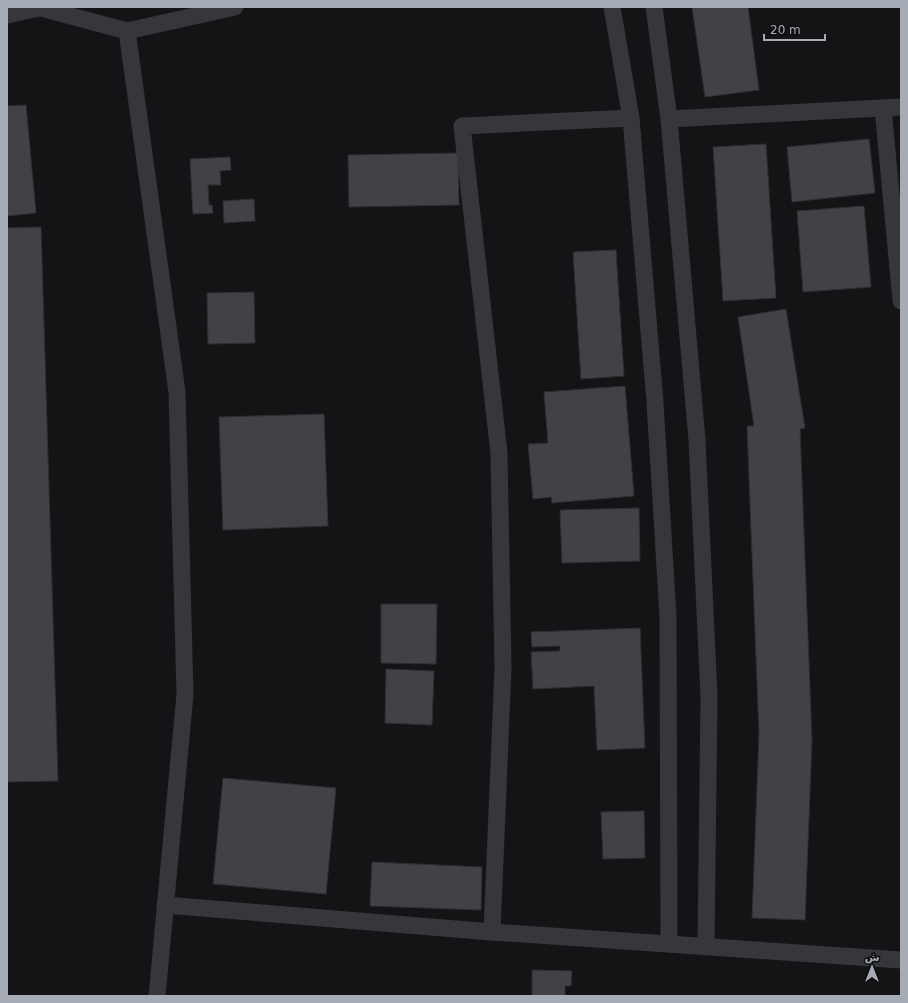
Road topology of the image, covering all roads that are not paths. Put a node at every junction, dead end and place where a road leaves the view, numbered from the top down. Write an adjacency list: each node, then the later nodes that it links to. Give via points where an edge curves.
1 (42, 7): 5 (street); 6 (street)
2 (235, 7): 6 (street)
3 (612, 7): 9 (street)
4 (654, 7): 10 (street)
5 (7, 15)
6 (127, 31): 12 (street, via 177,392 185,694)
7 (901, 107): 8 (street)
8 (883, 108): 10 (street); 11 (street)
9 (631, 118): 13 (street, via 462,126 499,453 504,668); 14 (street, via 655,402 668,616)
10 (669, 119): 15 (street, via 698,447 709,696)
11 (901, 301)
12 (165, 905): 13 (street); 17 (street)
13 (492, 932): 14 (street)
14 (669, 944): 15 (street)
15 (706, 947): 16 (street)
16 (901, 960)
17 (157, 996)

